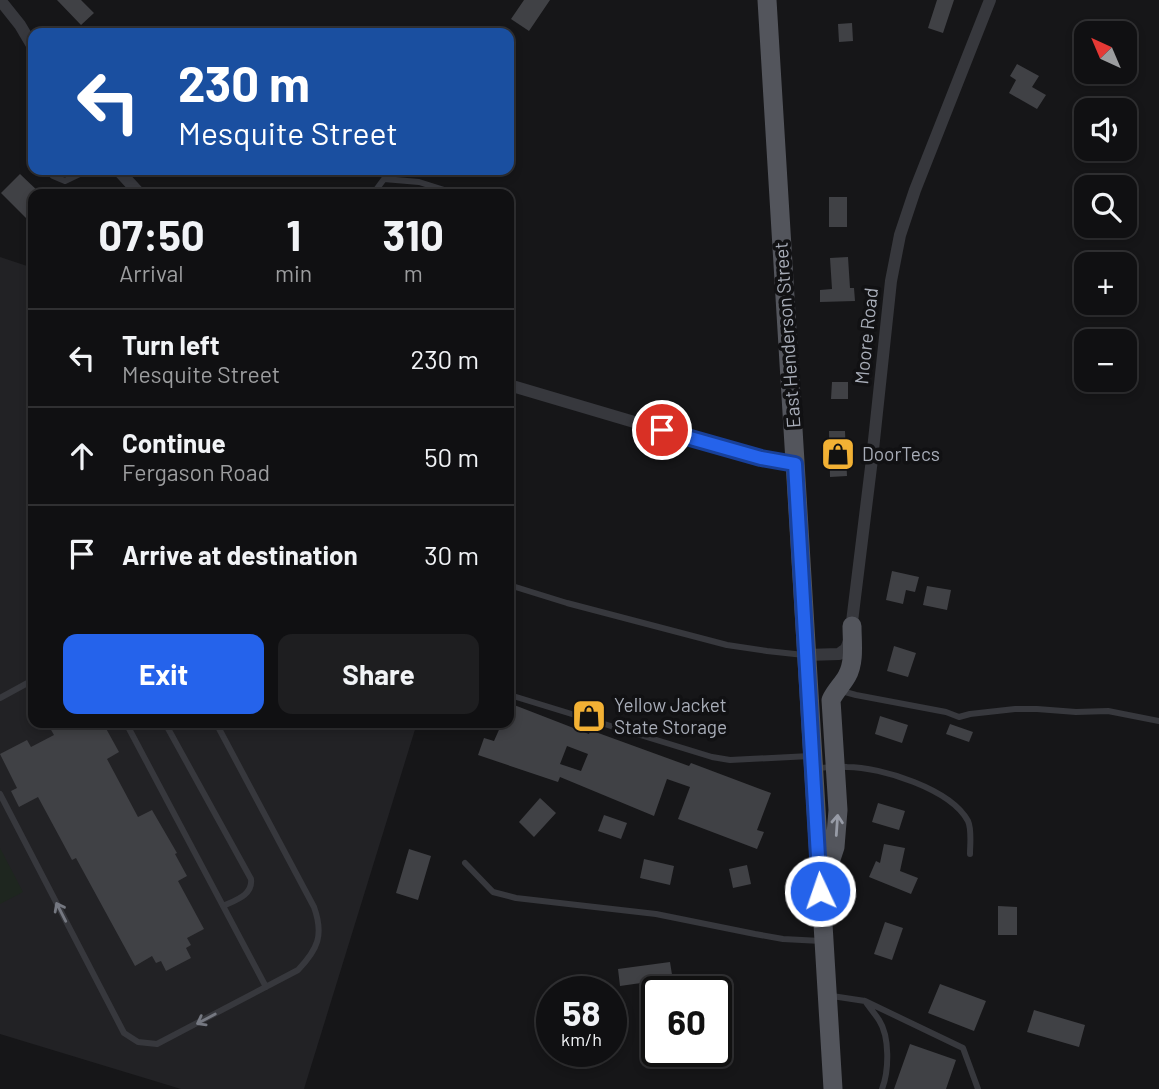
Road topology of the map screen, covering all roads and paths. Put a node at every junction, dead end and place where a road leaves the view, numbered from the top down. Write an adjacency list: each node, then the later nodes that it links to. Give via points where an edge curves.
1 (767, 0): 12 (main road, East Henderson Street)
2 (990, 0): 14 (street, Moore Road, via 900,235)
3 (0, 1): 4 (street)
4 (28, 39)
5 (52, 175): 6 (lane, via 65,181)
6 (78, 175)
7 (123, 175): 8 (street)
8 (135, 189)
9 (377, 189): 10 (lane, via 384,179)
10 (441, 189)
11 (514, 386): 12 (street, via 712,445)
12 (795, 464): 15 (main road, East Henderson Street)
13 (514, 587): 15 (lane, via 727,645)
14 (852, 626): 15 (street, Moore Road, via 846,649 839,654); 17 (main road, via 849,673)
15 (806, 655): 24 (main road, East Henderson Street)
16 (28, 683): 19 (lane)
17 (839, 687): 20 (lane, via 856,695 959,717 1037,709 1108,711); 25 (main road, via 831,700)
18 (514, 696): 24 (lane, via 712,757)
19 (0, 698)
20 (1159, 720)
21 (129, 728): 30 (lane)
22 (168, 728): 30 (lane, via 251,879 248,892)
23 (219, 728): 32 (lane, via 318,918 320,931 313,953 298,970)
24 (812, 762): 25 (lane); 29 (main road, East Henderson Street)
25 (835, 767): 27 (lane, via 886,772 945,798 969,823); 29 (main road, one-way to 25, via 835,847)
26 (0, 794): 32 (lane, one-way to 26, via 157,1044 138,1042 124,1033)
27 (970, 854)
28 (465, 863): 31 (lane, via 493,892 516,898 656,914 769,936)
29 (820, 891): 31 (main road, East Henderson Street)
30 (223, 905): 32 (lane)
31 (823, 941): 33 (main road, East Henderson Street)
32 (266, 987)
33 (827, 995): 34 (lane); 35 (main road, East Henderson Street)
34 (865, 1001): 36 (lane, via 881,1023 888,1054); 37 (lane, via 963,1048)
35 (832, 1089)
36 (882, 1089)
37 (978, 1089)

